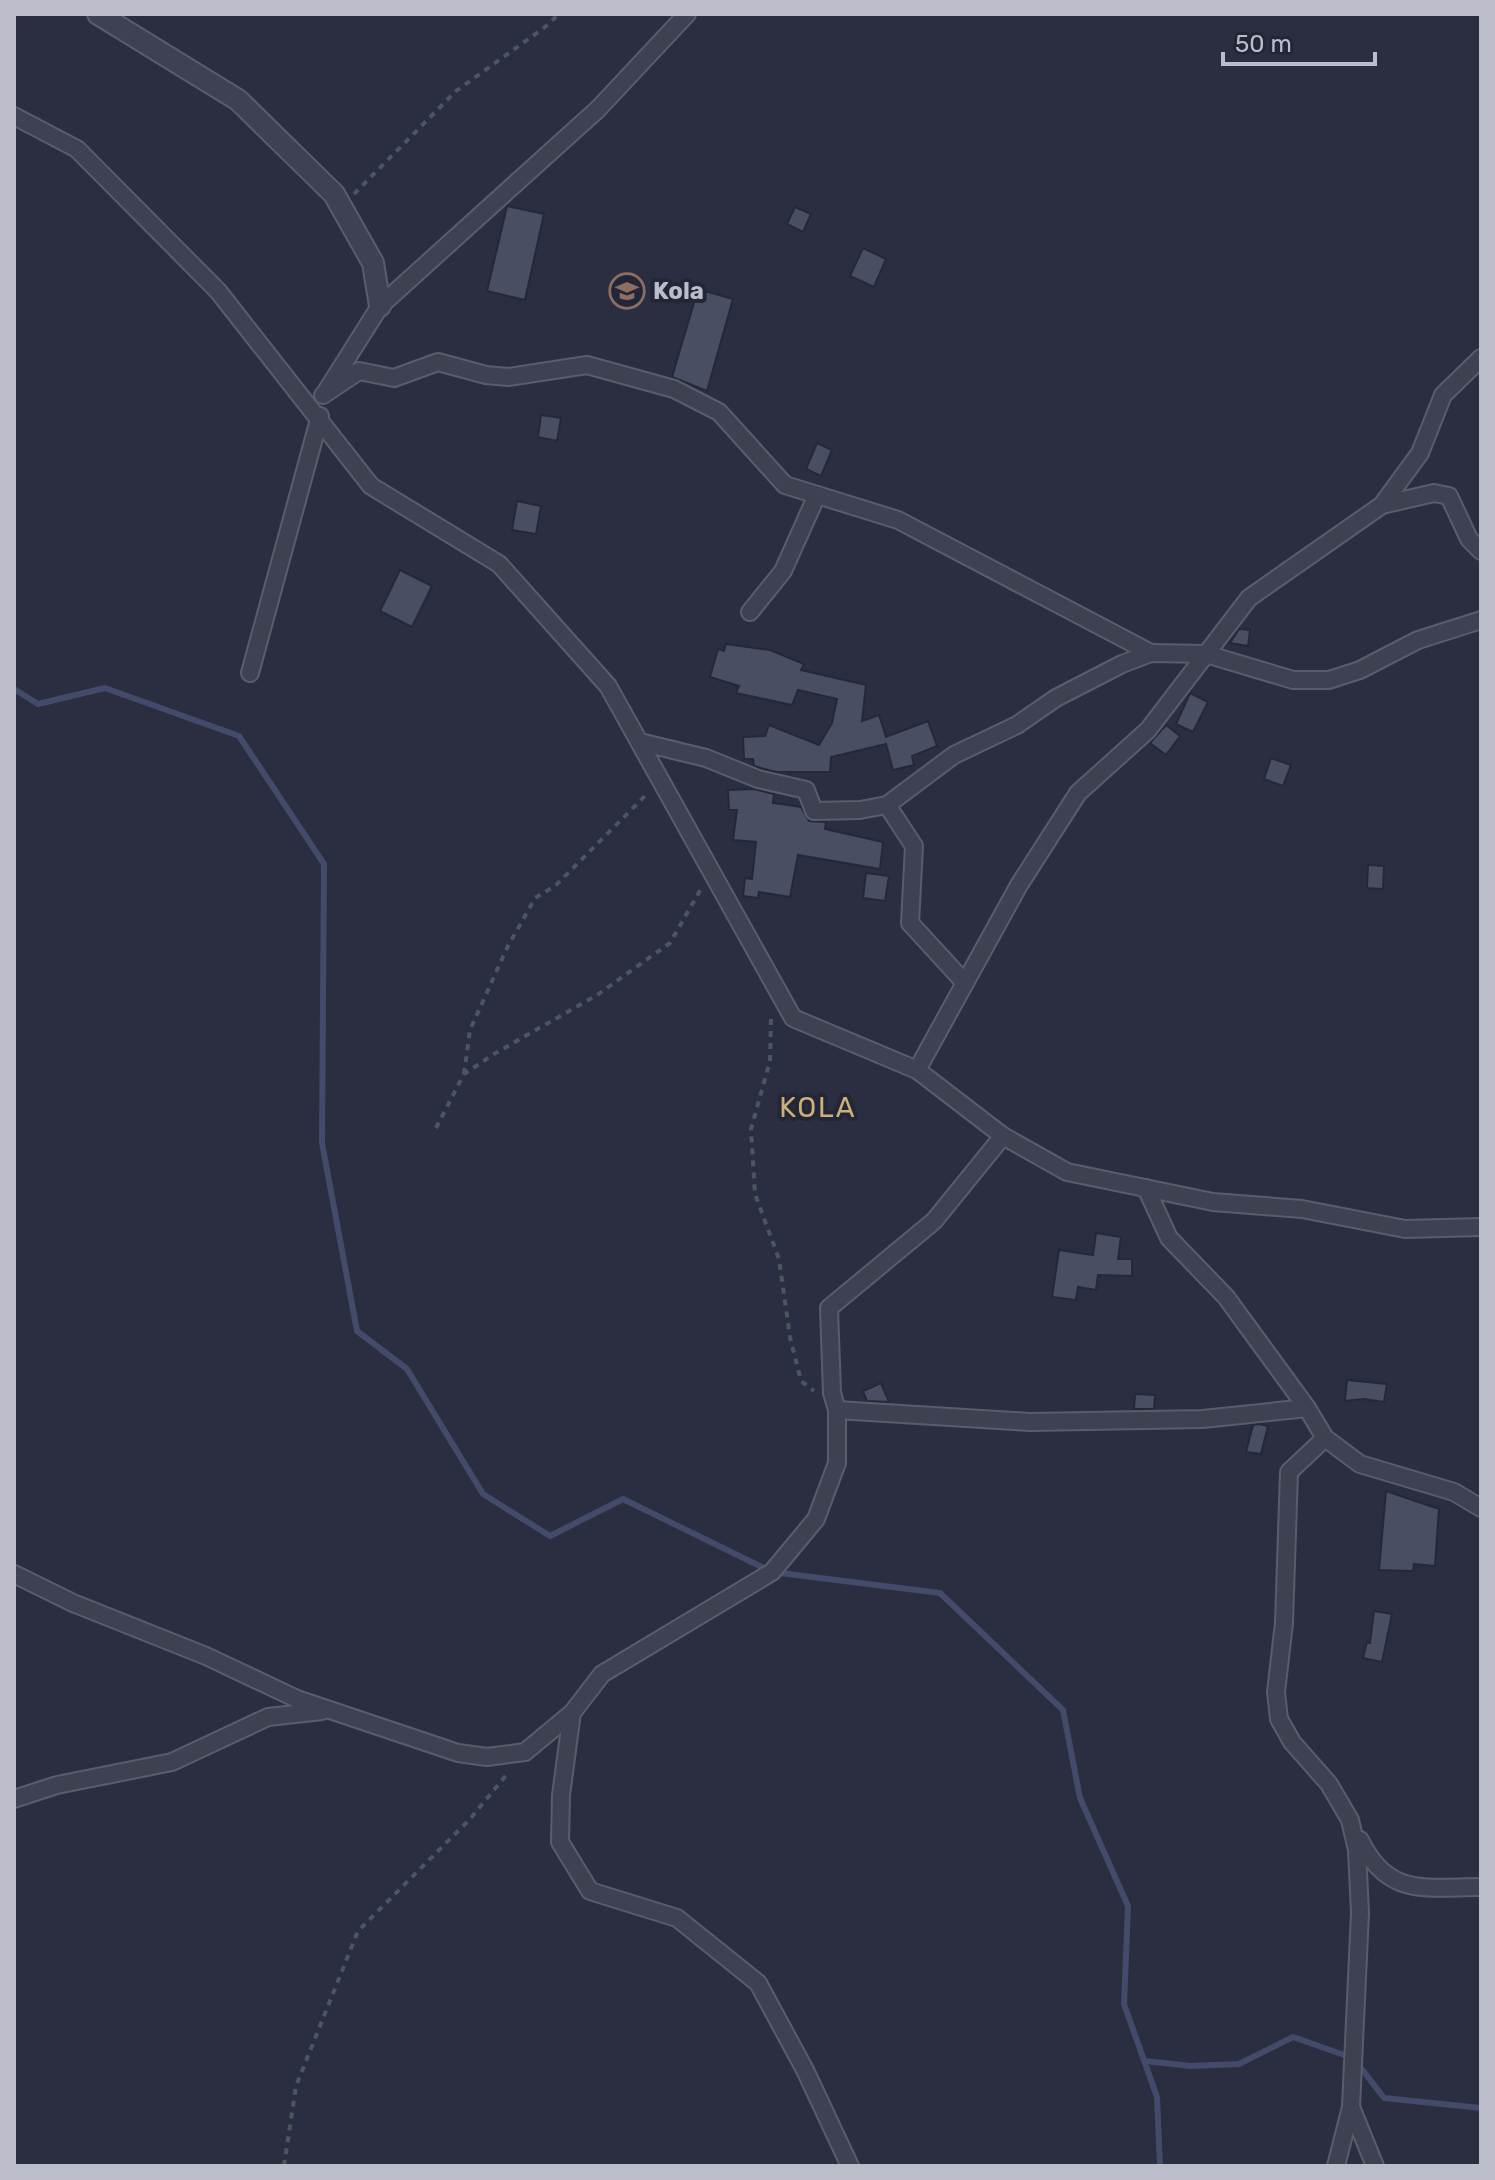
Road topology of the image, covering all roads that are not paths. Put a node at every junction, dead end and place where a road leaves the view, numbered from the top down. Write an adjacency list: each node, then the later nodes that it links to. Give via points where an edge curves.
1 (98, 14): 4 (street, via 238,100 334,194 373,263)
2 (687, 14): 4 (street, via 598,109)
3 (14, 116): 7 (street, via 77,149 218,291)
4 (380, 306): 6 (street)
5 (1481, 358): 9 (street, via 1443,395 1420,453)
6 (323, 395): 7 (street); 8 (street, via 359,371 394,378 438,362 508,377 587,365 674,389 719,412 785,485)
7 (320, 421): 15 (street); 16 (street, via 371,486 499,564 608,686)
8 (817, 495): 11 (street, via 783,571); 13 (street, via 898,520)
9 (1382, 505): 10 (street, via 1434,493 1449,496 1469,539); 14 (street, via 1249,598)
10 (1481, 551)
11 (750, 612)
12 (1481, 620): 14 (street, via 1418,640 1329,680 1293,680)
13 (1151, 653): 14 (street); 17 (street, via 954,755)
14 (1206, 654): 18 (street, via 1148,730 1078,793)
15 (250, 673)
16 (640, 742): 17 (street, via 806,790 814,811); 19 (street, via 793,1018)
17 (887, 805): 18 (street, via 914,846 910,923)
18 (965, 983): 19 (street)
19 (917, 1070): 20 (street)
20 (1003, 1136): 21 (street, via 1067,1172); 24 (street, via 934,1221 829,1308)
21 (1146, 1188): 22 (street, via 1405,1229); 23 (street, via 1169,1238 1226,1297)
22 (1481, 1227)
23 (1307, 1408): 24 (street, via 1203,1419 1030,1422); 25 (street)
24 (837, 1410): 29 (street, via 837,1463 816,1519 772,1572 602,1674)
25 (1325, 1438): 26 (street, via 1360,1464 1454,1492); 31 (street, via 1289,1472 1276,1692 1279,1719 1292,1742 1329,1784)
26 (1481, 1508)
27 (14, 1574): 28 (street)
28 (329, 1710): 29 (street, via 458,1753 487,1757 525,1752); 30 (street, via 268,1717 172,1762)
29 (572, 1713): 34 (street, via 560,1842 590,1891 677,1918 758,1983)
30 (14, 1799)
31 (1350, 1820): 32 (street, via 1370,1862 1389,1879 1415,1887); 33 (street, via 1360,1913)
32 (1481, 1887)
33 (1351, 2107): 35 (street); 36 (street)
34 (850, 2166)
35 (1336, 2166)
36 (1375, 2166)

